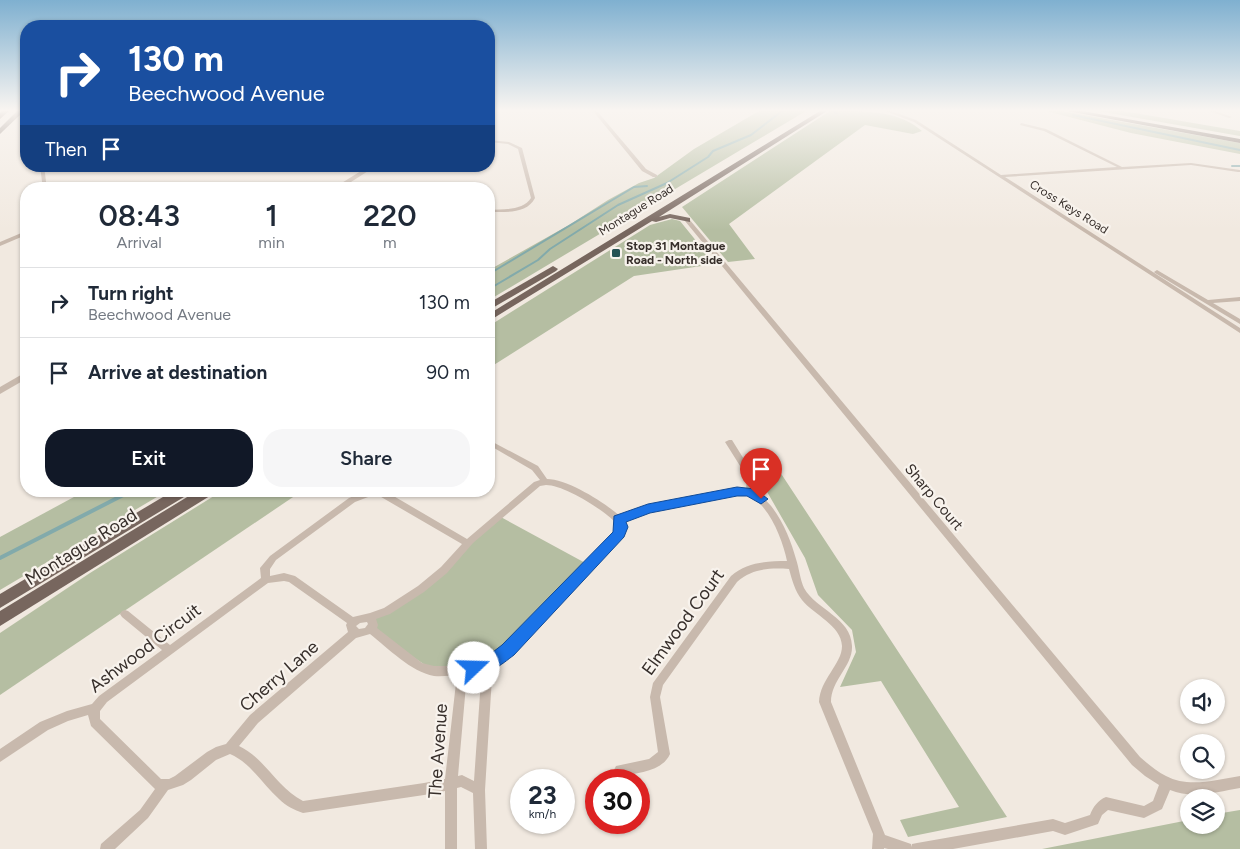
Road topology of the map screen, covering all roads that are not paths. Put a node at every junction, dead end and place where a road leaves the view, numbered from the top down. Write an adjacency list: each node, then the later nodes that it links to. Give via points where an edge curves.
1 (521, 151): 14 (street, via 533,198 520,208)
2 (628, 151): 10 (street, via 644,170)
3 (749, 151): 22 (main road, Montague Road)
4 (760, 151): 13 (main road, Montague Road)
5 (959, 151): 11 (street, Cross Keys Road)
6 (1086, 151): 7 (street)
7 (1121, 168): 8 (street, via 1191,164); 11 (street)
8 (1238, 171)
9 (363, 172): 12 (street)
10 (654, 176)
11 (998, 176): 19 (street, Cross Keys Road)
12 (347, 182)
13 (703, 186): 15 (main road, via 679,207); 16 (main road, Montague Road)
14 (495, 210)
15 (687, 220): 16 (main road, via 667,216); 55 (street, Sharp Court, via 1136,761)
16 (633, 230): 24 (main road, Montague Road)
17 (20, 236): 18 (street)
18 (0, 244)
19 (1130, 258): 21 (street, Cross Keys Road); 23 (street, Cross Keys Road)
20 (1240, 299): 21 (street)
21 (1208, 302): 23 (street); 25 (street, Cross Keys Road)
22 (495, 303)
23 (1197, 303): 26 (street, Cross Keys Road)
24 (495, 314)
25 (1240, 322)
26 (1240, 331)
27 (20, 379): 28 (street)
28 (0, 391)
29 (729, 442): 32 (street, via 751,478)
30 (495, 445): 31 (street, via 535,468)
31 (545, 482): 37 (street, via 560,484); 38 (street, via 532,486)
32 (750, 492): 37 (street, via 648,509); 39 (street, via 761,499 774,520)
33 (174, 497): 41 (main road, Montague Road)
34 (198, 497): 44 (main road, Montague Road)
35 (360, 497): 40 (street, via 273,558 265,568)
36 (386, 497): 38 (street)
37 (619, 520): 48 (street, via 619,534 514,644 497,660)
38 (467, 543): 43 (street, via 425,586 387,611)
39 (792, 565): 52 (street, Elmwood Court, via 748,569 734,579 658,683 655,697 664,754 653,764); 58 (street, via 800,591 845,638 845,656 825,693 825,702)
40 (266, 580): 45 (street, via 292,579); 47 (street, Ashwood Circuit)
41 (0, 602)
42 (125, 614): 47 (street)
43 (370, 617): 45 (street, via 361,617); 46 (street, via 374,622)
44 (0, 619)
45 (354, 627): 46 (street, via 364,633); 50 (street, Cherry Lane, via 254,719)
46 (371, 629): 48 (street, via 425,669 443,672)
47 (169, 650): 49 (street, Ashwood Circuit)
48 (474, 668): 54 (street, The Avenue, via 461,683); 57 (street, via 487,677)
49 (94, 709): 51 (street, via 73,712 50,722); 56 (street, Ashwood Circuit, via 95,722 159,785)
50 (230, 748): 54 (street, via 244,756 291,801 303,807); 56 (street, via 215,753 182,779)
51 (0, 756)
52 (626, 769)
53 (1240, 782): 55 (street, via 1196,790)
54 (452, 783): 57 (street, via 462,781); 60 (street, The Avenue)
55 (1166, 783): 63 (street, via 1158,805 1144,812 1106,803 1094,820 1065,829 1053,825)
56 (165, 785): 59 (street, via 144,814)
57 (479, 790): 61 (street)
58 (879, 845): 62 (street)
59 (106, 849)
60 (451, 849)
61 (481, 849)
62 (906, 849)
63 (917, 849)

